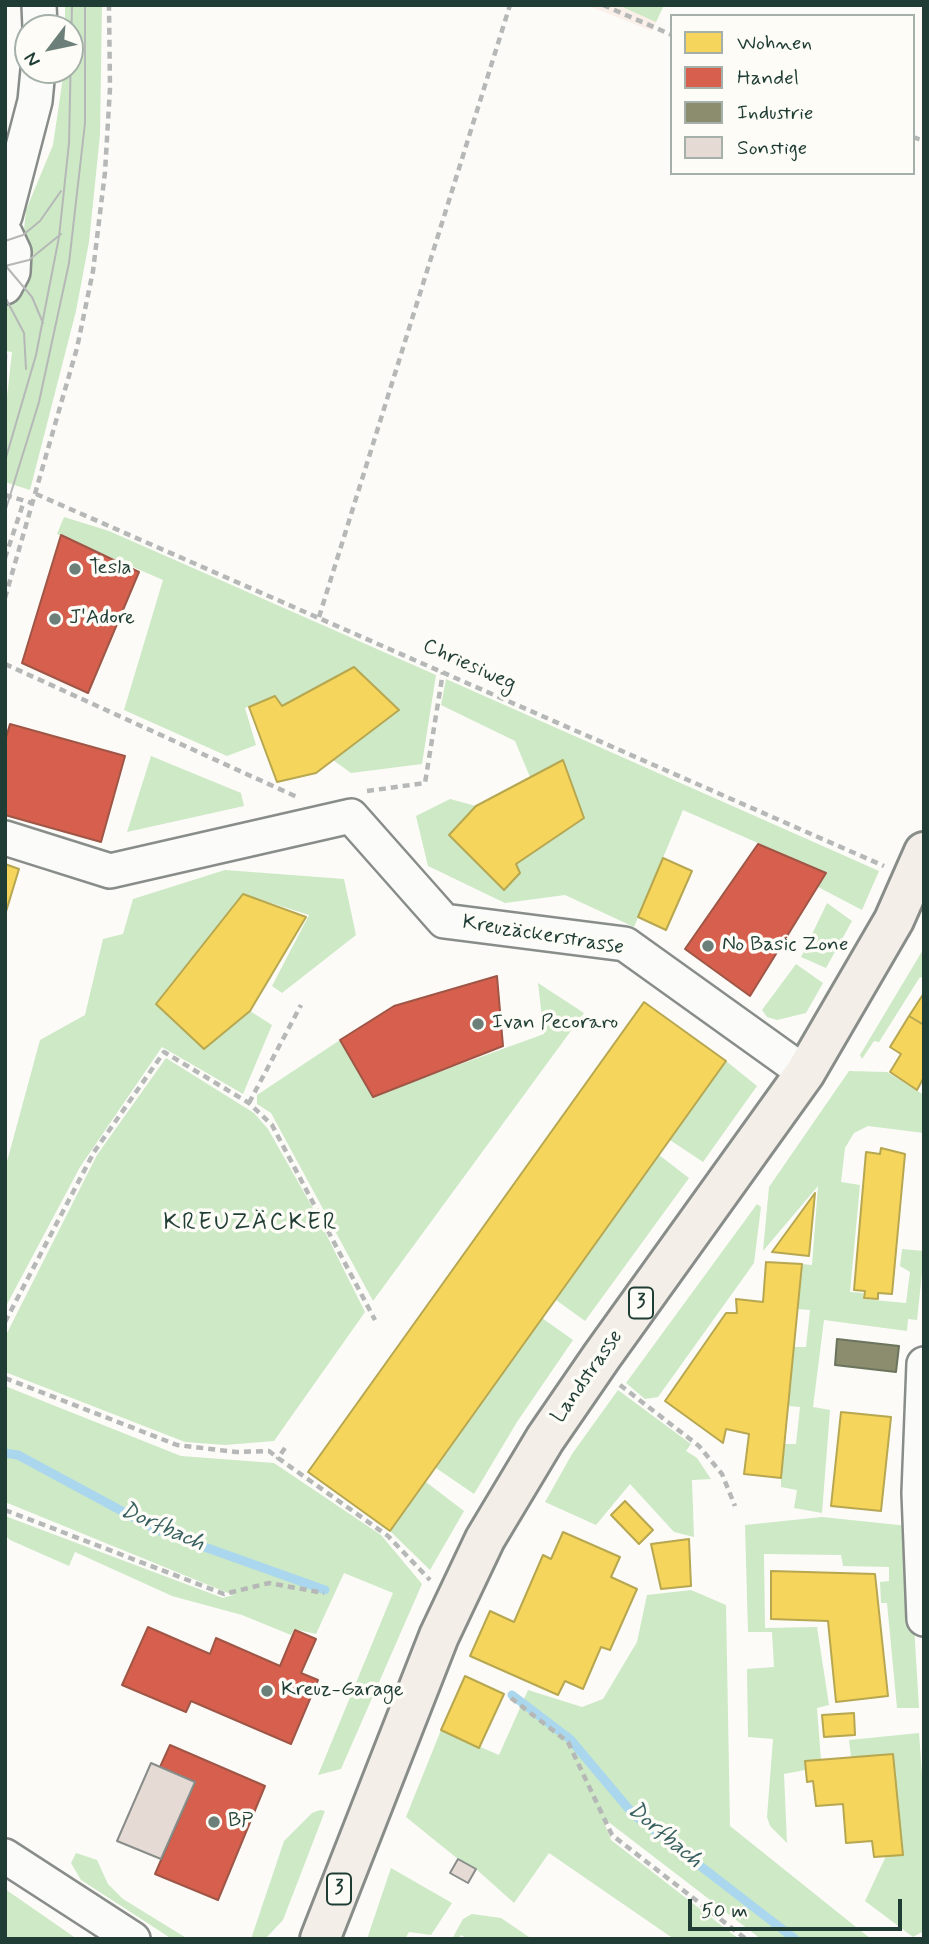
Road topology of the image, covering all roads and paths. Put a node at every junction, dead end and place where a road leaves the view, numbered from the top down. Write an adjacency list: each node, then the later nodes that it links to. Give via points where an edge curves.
1 (109, 5): 12 (path, via 108,124 93,271 77,348)
2 (510, 5): 18 (path)
3 (603, 5): 4 (path)
4 (670, 33)
5 (37, 84): 6 (street)
6 (15, 157): 7 (street)
7 (5, 216)
8 (5, 233): 9 (street, via 13,265)
9 (5, 287)
10 (5, 354): 11 (path)
11 (5, 359)
12 (36, 494): 15 (path); 18 (path, Chriesiweg)
13 (5, 495): 14 (path)
14 (24, 501): 15 (path); 16 (path, via 14,519)
15 (32, 503): 17 (path)
16 (5, 558)
17 (5, 598)
18 (319, 617): 20 (path, Chriesiweg)
19 (5, 664): 22 (path)
20 (443, 672): 21 (path, via 425,783); 25 (path, Chriesiweg)
21 (360, 792)
22 (307, 801)
23 (5, 838): 27 (street, Kreuzäckerstrasse, via 110,871 351,816 444,920 625,944)
24 (924, 852): 27 (main road, Landstrasse / 3, via 894,920)
25 (890, 869)
26 (301, 1005): 28 (path)
27 (805, 1073): 44 (main road, Landstrasse / 3, via 545,1439 485,1539 439,1636)
28 (249, 1103): 29 (path, via 272,1125); 30 (path, via 164,1052 94,1152)
29 (375, 1320)
30 (5, 1322)
31 (924, 1364): 40 (street, via 919,1493)
32 (624, 1372): 36 (path, via 616,1383 699,1446 722,1474)
33 (5, 1378): 35 (path, via 177,1445 269,1451)
34 (285, 1448): 35 (path)
35 (278, 1458): 38 (path, via 388,1536)
36 (735, 1506)
37 (5, 1510): 39 (path, via 224,1594 270,1583)
38 (431, 1580)
39 (324, 1593)
40 (924, 1619)
41 (511, 1698): 45 (path, via 568,1742 612,1835)
42 (5, 1856): 43 (street)
43 (133, 1939)
44 (320, 1939)
45 (746, 1939)

